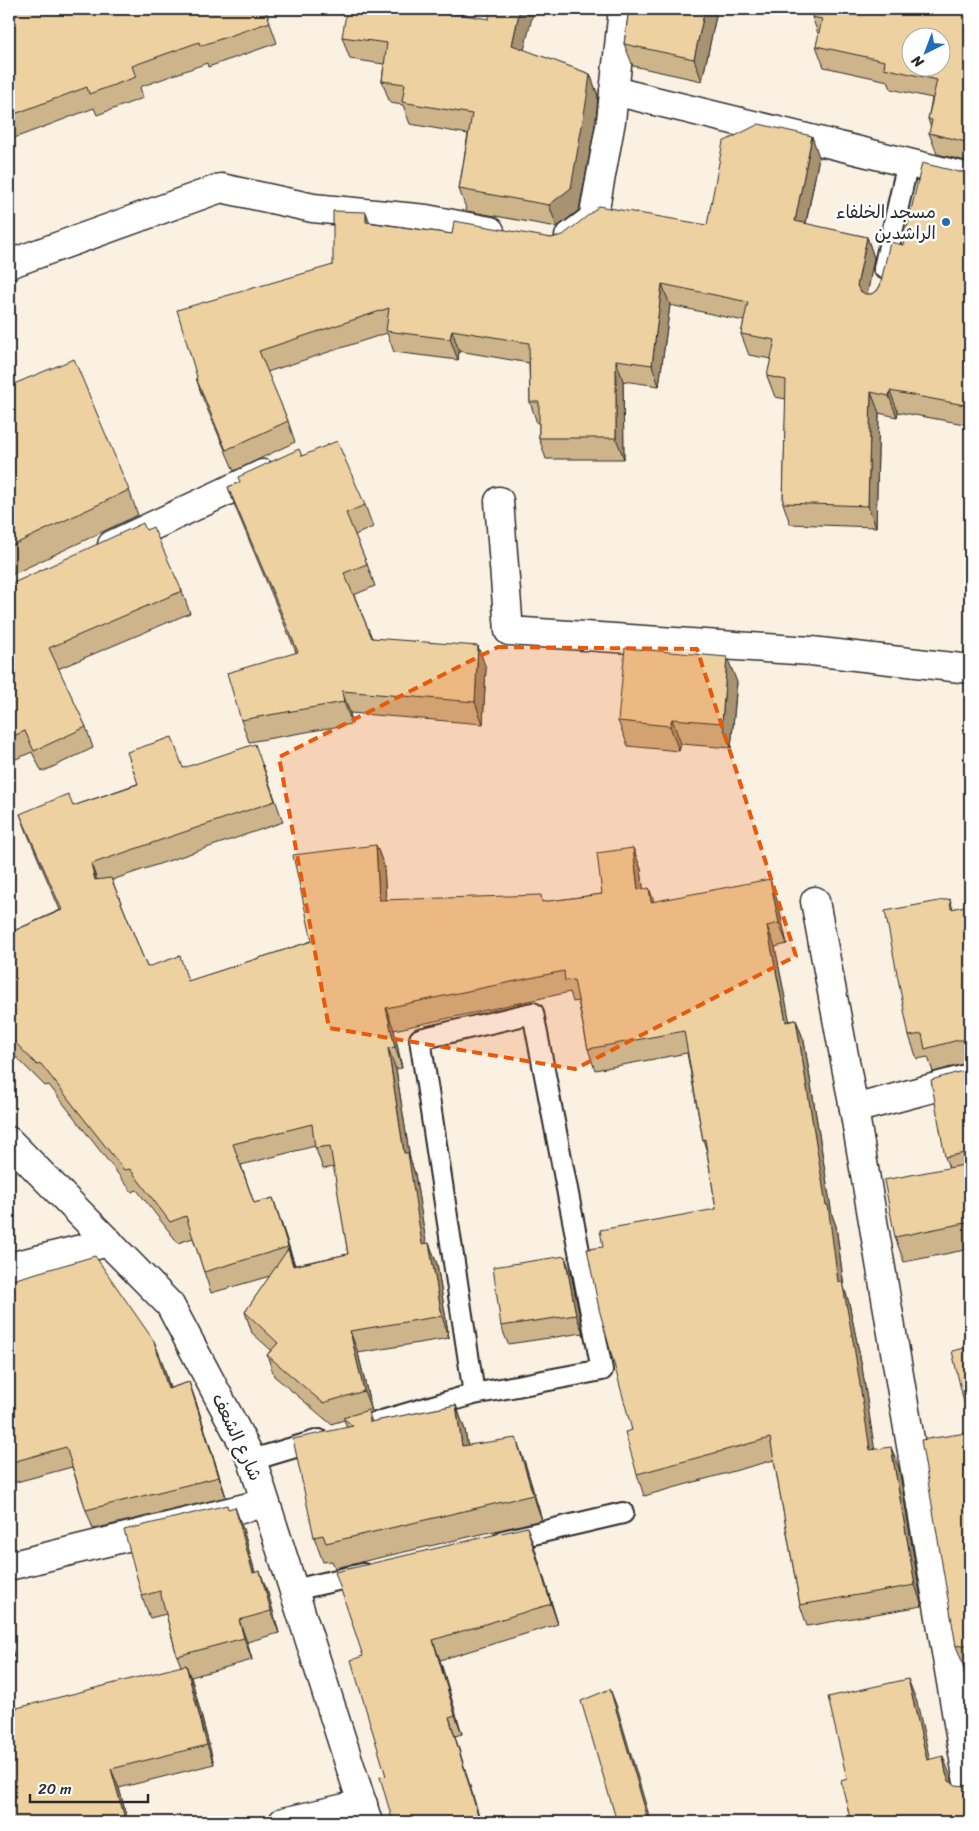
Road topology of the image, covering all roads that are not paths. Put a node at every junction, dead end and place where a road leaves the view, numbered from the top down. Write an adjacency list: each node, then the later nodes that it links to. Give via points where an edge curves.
1 (624, 9): 2 (street)
2 (614, 91): 3 (street); 6 (street, via 593,219 561,244)
3 (908, 162): 4 (street); 8 (lane)
4 (970, 178)
5 (512, 235): 7 (street, via 426,219 313,208 221,188)
6 (542, 240)
7 (9, 264)
8 (880, 285)
9 (284, 465): 11 (street)
10 (499, 501): 12 (street, via 509,631 811,651)
11 (89, 556)
12 (970, 670)
13 (815, 901): 15 (street)
14 (970, 1078): 15 (street)
15 (854, 1109): 27 (street)
16 (9, 1141): 17 (street, شارع الشعف)
17 (108, 1242): 18 (street); 20 (street, شارع الشعف, via 170,1305)
18 (9, 1267)
19 (474, 1394): 19 (lane, via 602,1370 533,1013 420,1039); 20 (lane)
20 (252, 1460): 21 (street, شارع الشعف)
21 (265, 1503): 24 (street); 26 (street, شارع الشعف)
22 (623, 1513): 23 (lane)
23 (487, 1544)
24 (9, 1566)
25 (381, 1569): 26 (lane)
26 (294, 1590): 28 (street, شارع الشعف)
27 (970, 1794)
28 (366, 1813): 29 (street)
29 (283, 1822)

